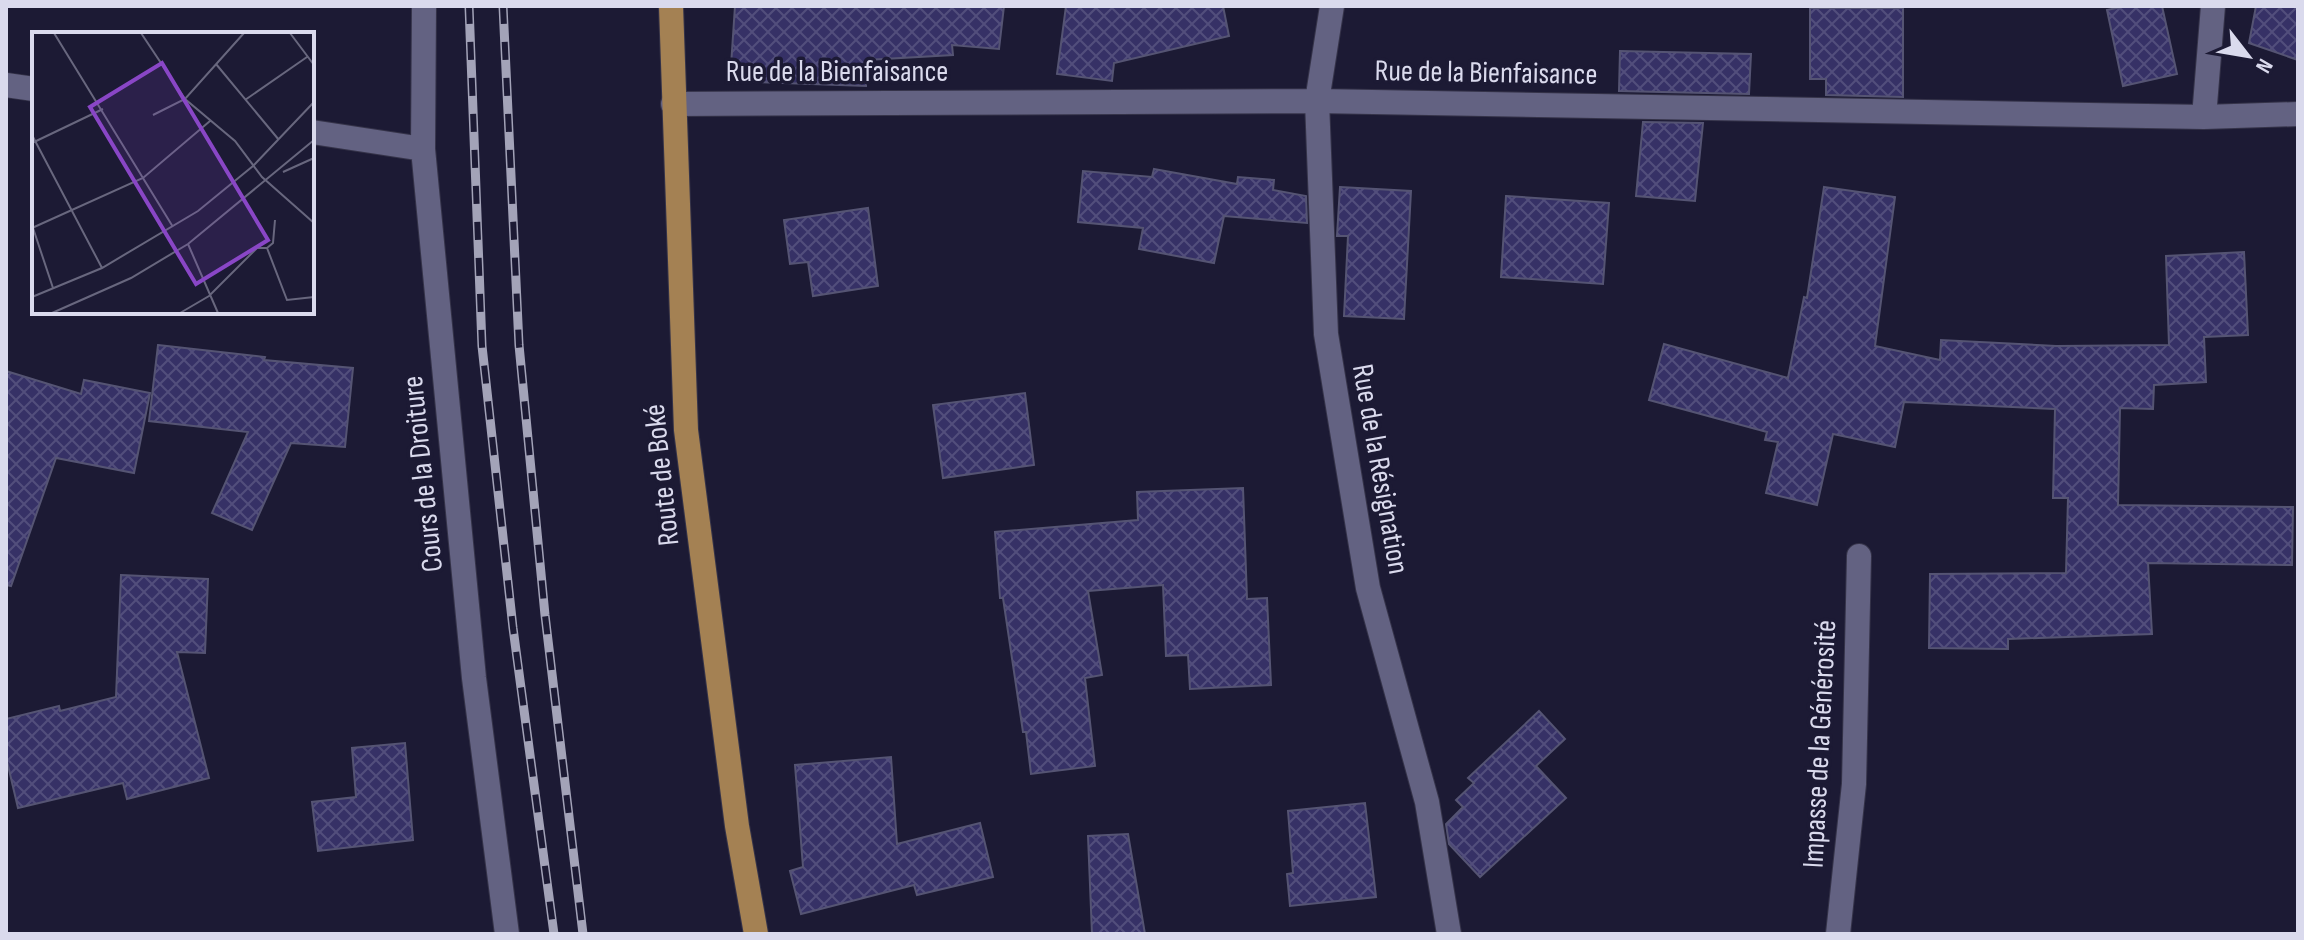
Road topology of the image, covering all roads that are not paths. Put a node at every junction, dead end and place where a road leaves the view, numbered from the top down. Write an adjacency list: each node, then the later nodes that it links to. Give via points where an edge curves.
1 (424, 6): 12 (street, Cours de la Droiture)
2 (671, 6): 8 (main road, Route de Boké)
3 (1332, 6): 7 (street, Rue de la Résignation)
4 (2213, 6): 10 (street)
5 (6, 85): 6 (street)
6 (32, 89)
7 (1317, 101): 8 (street, Rue de la Bienfaisance); 10 (street, Rue de la Bienfaisance); 16 (street, Rue de la Résignation, via 1326,334 1368,588 1427,802)
8 (673, 104): 15 (main road, Route de Boké, via 686,430)
9 (2298, 114): 10 (street, Rue de la Bienfaisance)
10 (2204, 117)
11 (314, 132): 12 (street)
12 (423, 149): 14 (street, Cours de la Droiture, via 474,678)
13 (1859, 556): 17 (street, Impasse de la Générosité, via 1854,784)
14 (507, 934)
15 (756, 934)
16 (1449, 934)
17 (1838, 934)

